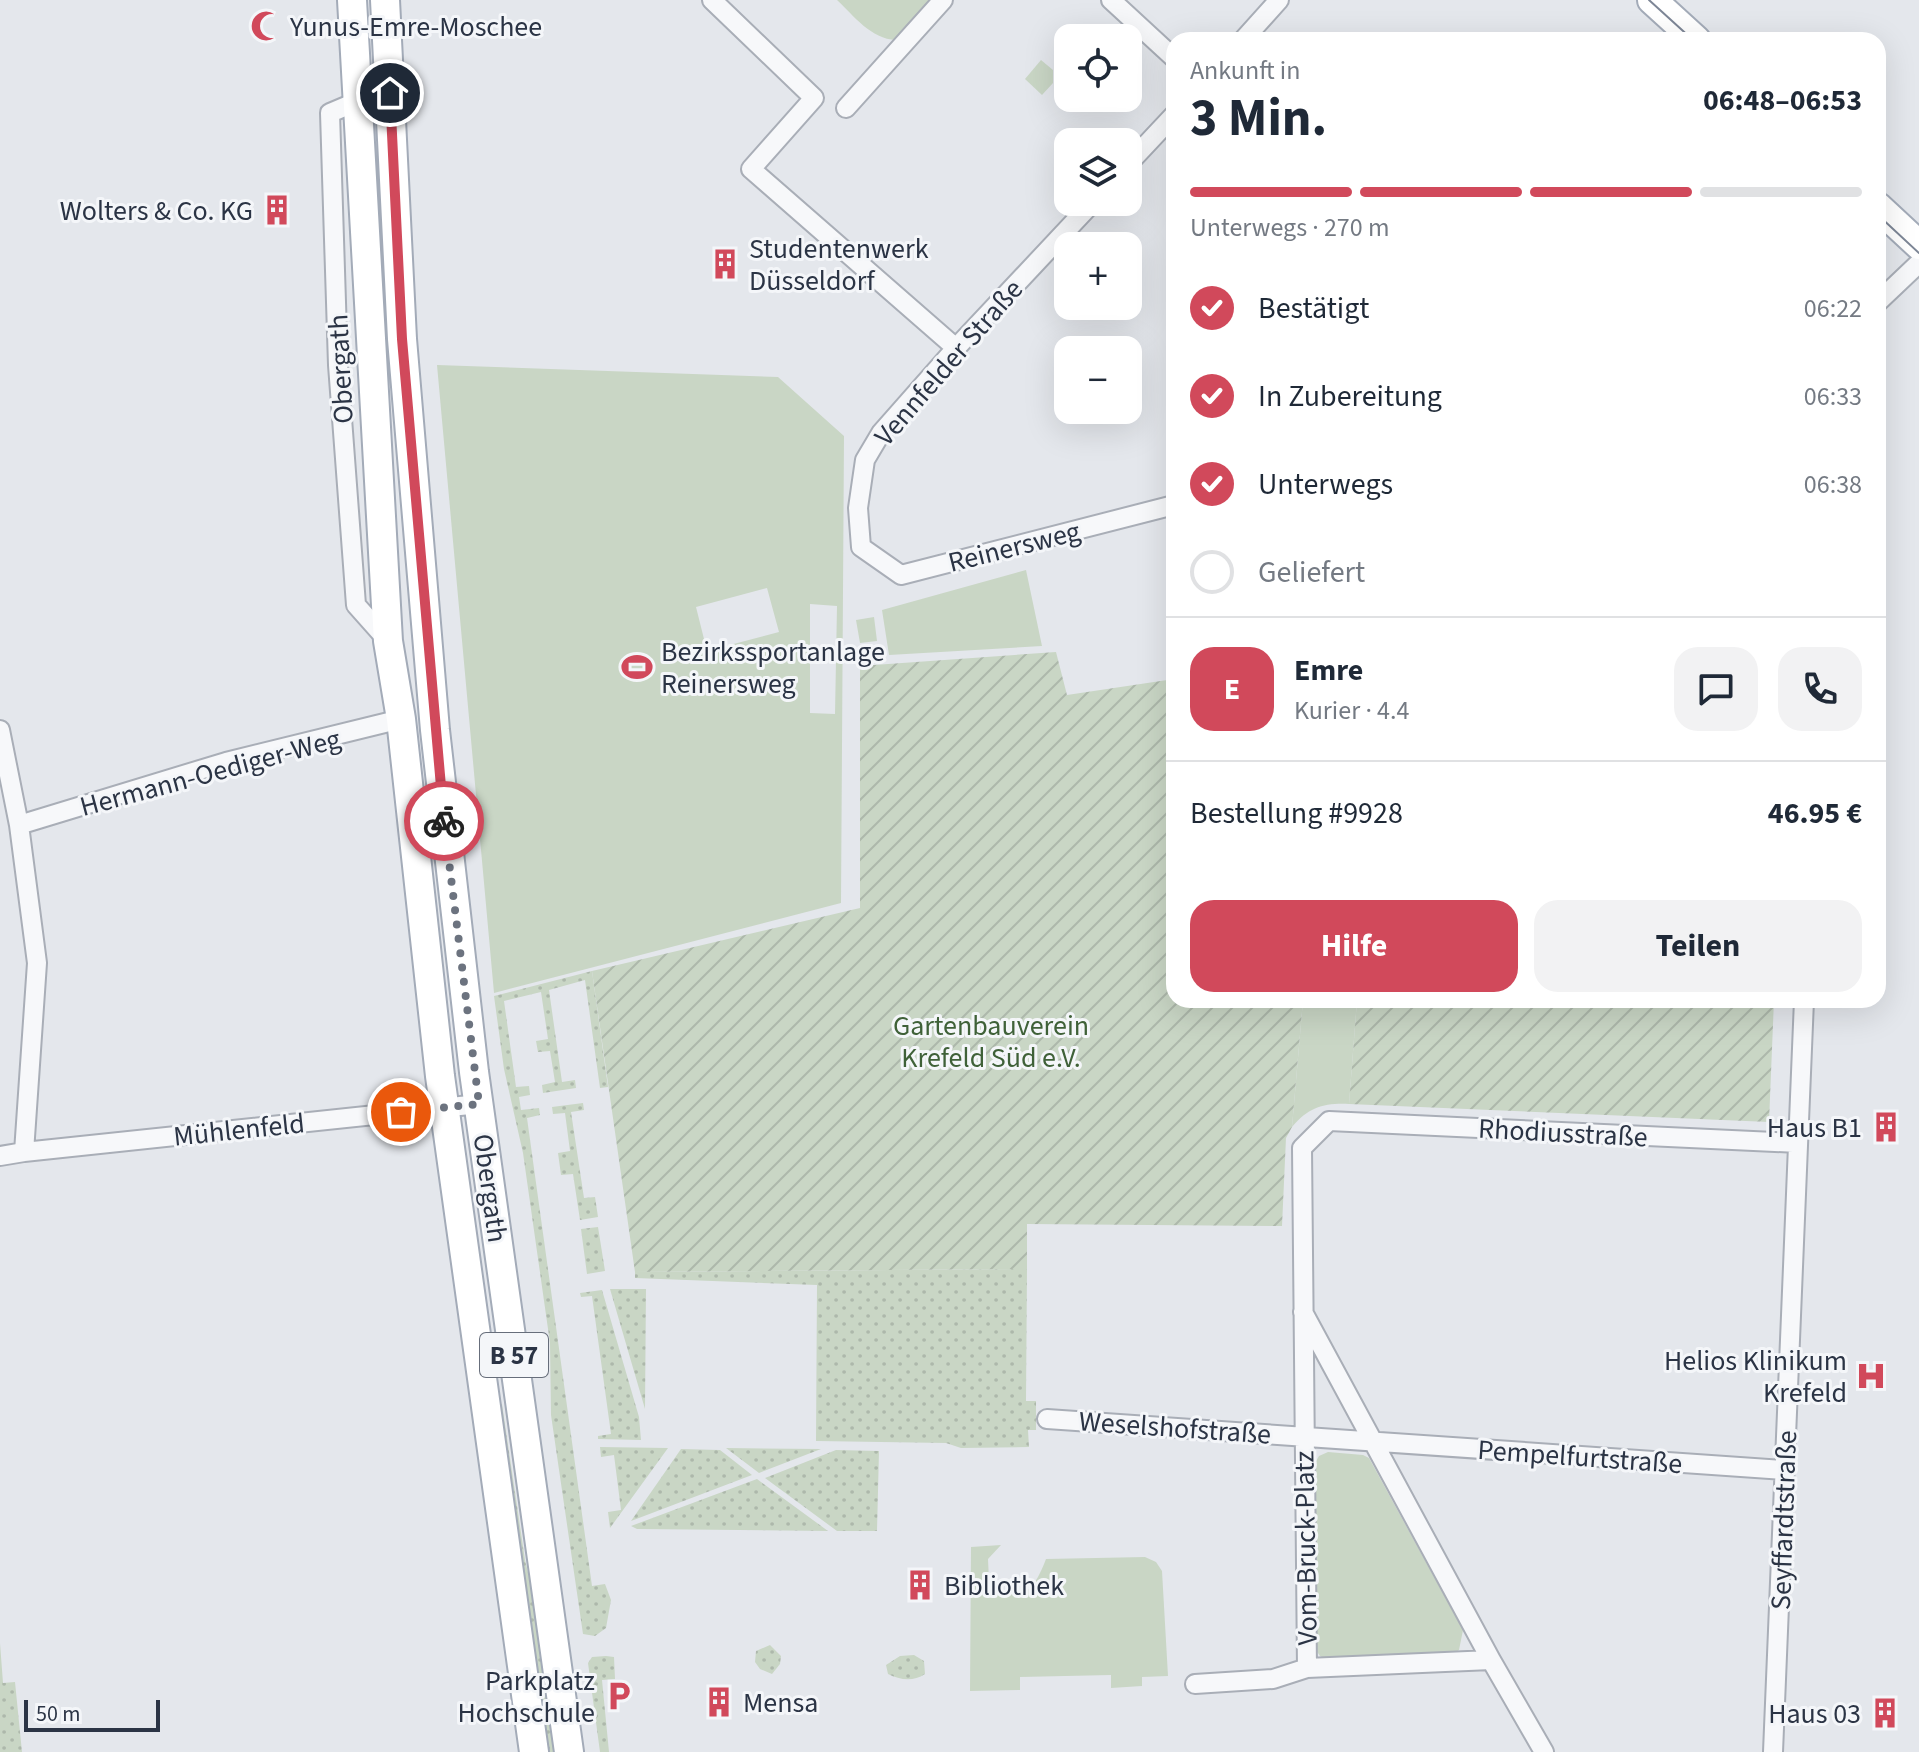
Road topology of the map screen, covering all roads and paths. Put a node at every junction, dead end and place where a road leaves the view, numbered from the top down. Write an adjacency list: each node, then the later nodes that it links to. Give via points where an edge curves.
1 (352, 0): 22 (main road, Obergath / B 57, via 388,641)
2 (385, 0): 26 (main road, Obergath / B 57, via 402,339 432,699)
3 (712, 0): 19 (street, via 814,98 751,169)
4 (943, 0): 11 (street)
5 (1111, 0): 10 (street)
6 (1279, 0): 8 (street)
7 (1652, 0): 9 (main road)
8 (1250, 32)
9 (1682, 32)
10 (1166, 51)
11 (846, 108)
12 (1166, 124): 13 (street)
13 (1142, 149)
14 (1886, 214): 16 (main road)
15 (1080, 216): 19 (street, Vennfelder Straße)
16 (1919, 245)
17 (1919, 263): 18 (street)
18 (1886, 294)
19 (956, 348): 21 (street, Vennfelder Straße, via 881,433 865,460 858,508)
20 (1166, 507): 21 (street, Reinersweg, via 901,575)
21 (861, 547)
22 (401, 719): 24 (street, Hermann-Oediger-Weg, via 226,762); 27 (main road, Obergath / B 57)
23 (0, 730): 24 (street)
24 (19, 825): 30 (street, via 37,963)
25 (1804, 1008): 29 (street, Seyffardtstraße)
26 (479, 1104): 27 (street, Mühlenfeld); 41 (main road, Obergath / B 57)
27 (444, 1107): 30 (street, Mühlenfeld); 40 (main road, Obergath / B 57)
28 (1329, 1121): 29 (street, Rhodiusstraße); 32 (street, Vom-Bruck-Platz, via 1302,1148)
29 (1798, 1143): 36 (street, Seyffardtstraße)
30 (24, 1152): 31 (street, Mühlenfeld)
31 (0, 1156)
32 (1301, 1308): 34 (street, Vom-Bruck-Platz); 35 (street)
33 (1047, 1419): 34 (street, Weselshofstraße)
34 (1304, 1436): 35 (street, Vom-Bruck-Platz); 38 (street, Vom-Bruck-Platz)
35 (1375, 1443): 36 (street, Pempelfurtstraße); 37 (street)
36 (1785, 1470): 43 (street, Seyffardtstraße)
37 (1491, 1660): 38 (street, Vom-Bruck-Platz); 42 (street)
38 (1307, 1668): 39 (street, via 1273,1679)
39 (1195, 1684)
40 (534, 1752)
41 (569, 1752)
42 (1544, 1752)
43 (1773, 1752)

